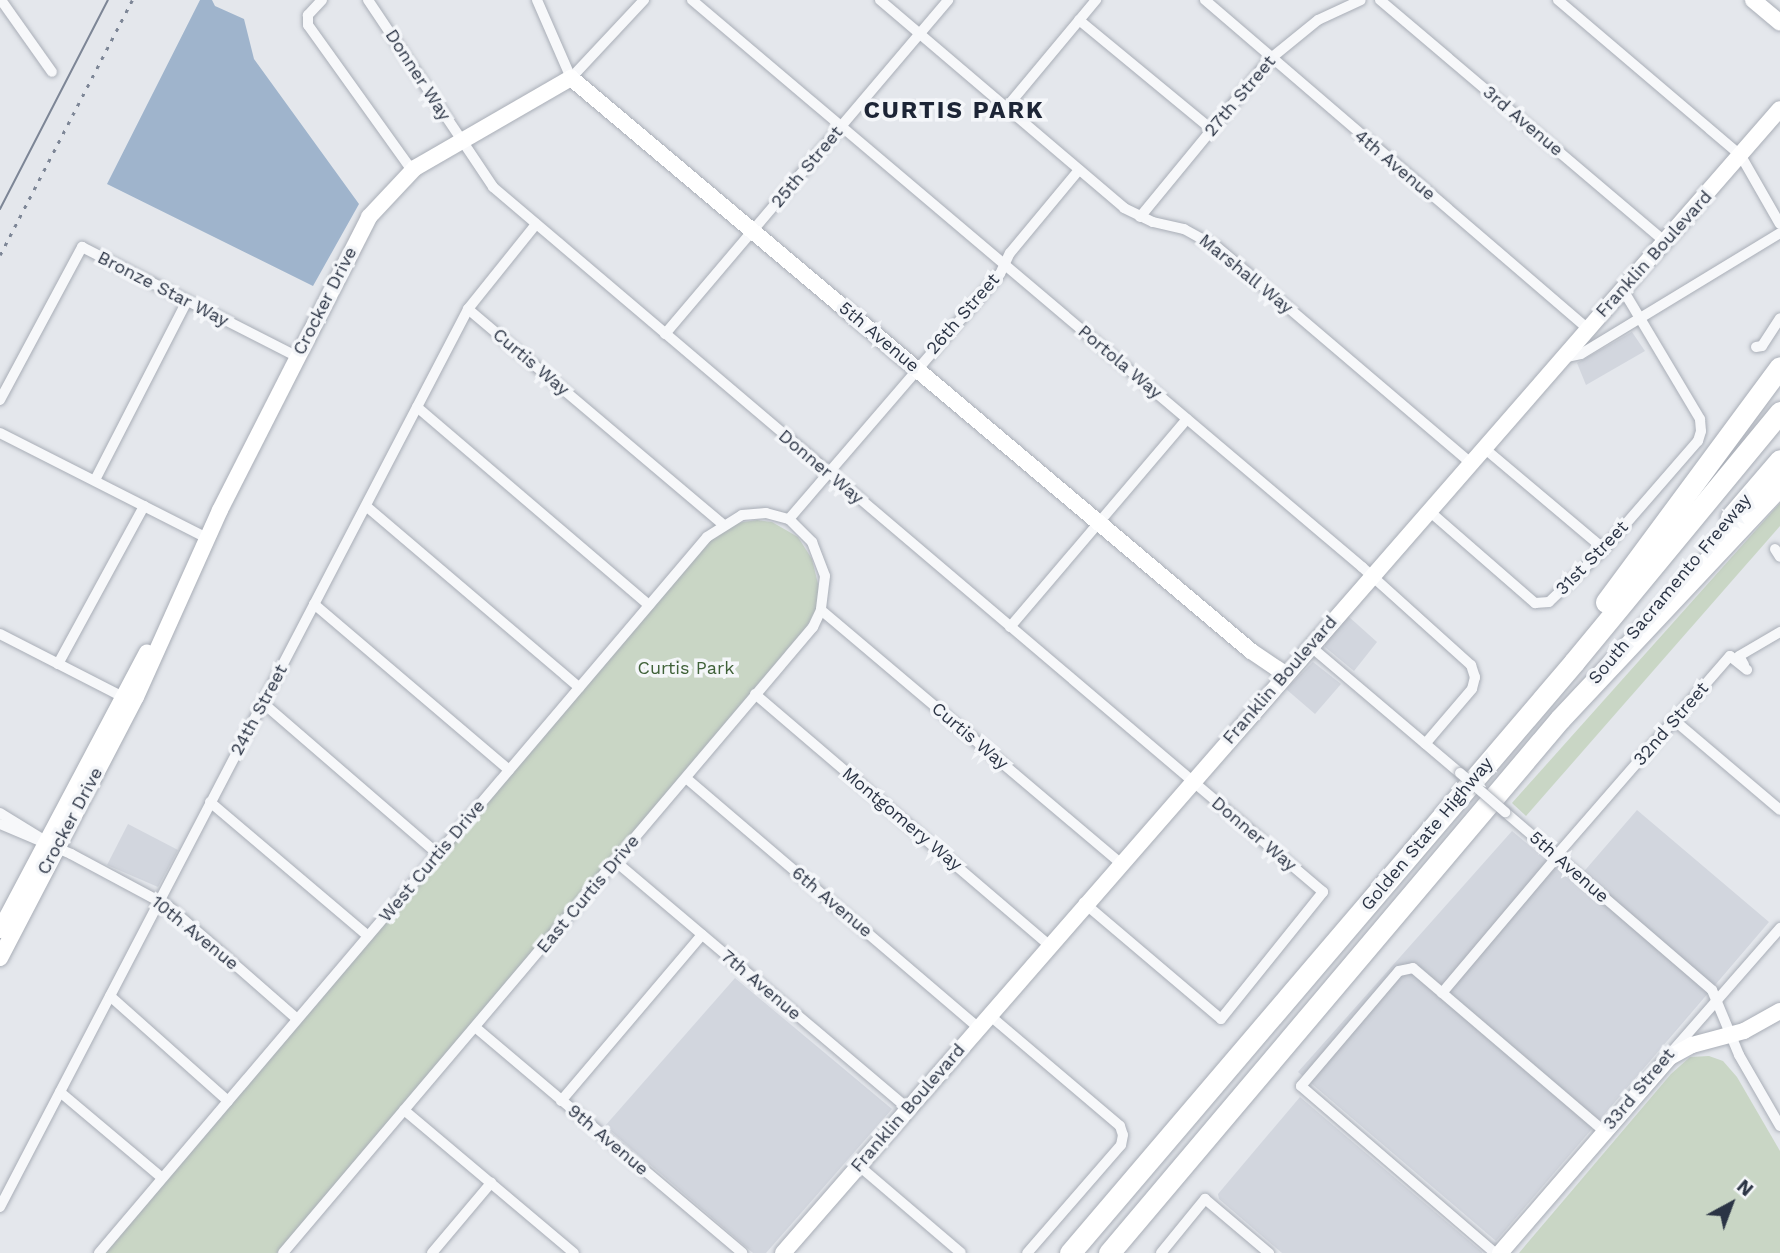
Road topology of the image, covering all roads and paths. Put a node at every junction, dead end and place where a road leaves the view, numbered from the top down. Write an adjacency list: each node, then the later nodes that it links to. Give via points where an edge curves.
1 (1, 0): 19 (street)
2 (322, 0): 27 (street, via 308,15 308,25)
3 (368, 0): 25 (street, Donner Way)
4 (537, 0): 20 (street, 5th Avenue)
5 (644, 0): 20 (street)
6 (692, 0): 23 (street, Portola Way)
7 (880, 0): 17 (street, Marshall Way)
8 (948, 0): 17 (street, 25th Street)
9 (1097, 0): 15 (street)
10 (1205, 0): 18 (street, 4th Avenue)
11 (1361, 0): 18 (street, 27th Street, via 1310,25)
12 (1380, 0): 34 (street, 3rd Avenue)
13 (1558, 0): 26 (street)
14 (1753, 0): 16 (street)
15 (1079, 20): 21 (street); 24 (street)
16 (1780, 23)
17 (920, 34): 21 (street, Marshall Way); 23 (street, 25th Street)
18 (1270, 59): 24 (street, 27th Street); 41 (street, 4th Avenue)
19 (52, 72)
20 (571, 78): 25 (street, Crocker Drive); 32 (street, 5th Avenue)
21 (1006, 108): 28 (street, Marshall Way)
22 (1780, 109): 26 (street, Franklin Boulevard)
23 (842, 126): 32 (street, 25th Street); 35 (street, Portola Way)
24 (1212, 129): 29 (street, 27th Street)
25 (460, 141): 27 (street, Crocker Drive); 30 (street, Donner Way, via 484,177)
26 (1741, 156): 31 (street); 34 (street, Franklin Boulevard)
27 (412, 170): 44 (street, Crocker Drive, via 369,217)
28 (1079, 170): 29 (street, Marshall Way); 35 (street, 26th Street)
29 (1140, 217): 55 (street, Marshall Way, via 1210,242)
30 (536, 224): 38 (street, 24th Street); 42 (street, Donner Way)
31 (1780, 224)
32 (752, 231): 42 (street, 25th Street); 47 (street, 5th Avenue)
33 (1780, 233): 40 (street, via 1652,308)
34 (1665, 242): 36 (street, Franklin Boulevard)
35 (1005, 264): 47 (street, 26th Street); 51 (street, Portola Way)
36 (1623, 290): 40 (street); 41 (street, Franklin Boulevard)
37 (187, 301): 44 (street, Bronze Star Way); 48 (street, Bronze Star Way, via 82,247); 57 (street)
38 (468, 309): 49 (street, 24th Street); 64 (street, Curtis Way)
39 (1780, 318): 43 (street, via 1762,346)
40 (1641, 320): 45 (street, via 1581,354); 66 (street, 31st Street, via 1700,419 1701,431 1698,441)
41 (1587, 328): 45 (street, Franklin Boulevard)
42 (665, 334): 56 (street, Donner Way)
43 (1756, 347)
44 (296, 356): 65 (street, Crocker Drive)
45 (1560, 358): 53 (street, Franklin Boulevard)
46 (1780, 367): 85 (highway)
47 (917, 369): 56 (street, 26th Street); 63 (street, 5th Avenue)
48 (0, 400)
49 (417, 407): 60 (street, 24th Street); 69 (street)
50 (1780, 412): 85 (highway, Golden State Highway)
51 (1187, 419): 63 (street); 67 (street, Portola Way)
52 (0, 433): 57 (street)
53 (1484, 448): 55 (street, Franklin Boulevard); 66 (street)
54 (1780, 460): 82 (highway, South Sacramento Freeway)
55 (1471, 463): 61 (street, Franklin Boulevard)
56 (829, 473): 62 (street, 26th Street); 72 (street, Donner Way)
57 (95, 480): 59 (street)
58 (1780, 485): 82 (highway, Golden State Highway)
59 (144, 506): 65 (street); 76 (street)
60 (366, 506): 68 (street, 24th Street); 78 (street)
61 (1428, 510): 66 (street, 31st Street, via 1535,603 1549,602); 67 (street, Franklin Boulevard)
62 (789, 519): 64 (street, West Curtis Drive, via 754,513); 71 (street, East Curtis Drive, via 812,542 821,563 825,576)
63 (1098, 522): 72 (street); 77 (street, 5th Avenue)
64 (722, 524): 69 (street, West Curtis Drive)
65 (207, 538): 70 (street, Crocker Drive)
66 (1604, 549)
67 (1370, 576): 75 (street, Franklin Boulevard); 84 (street, Portola Way, via 1471,665 1472,689)
68 (314, 604): 81 (street, 24th Street); 86 (street)
69 (649, 605): 78 (street, West Curtis Drive)
70 (174, 609): 80 (street, Crocker Drive); 93 (street, Crocker Drive, via 136,697)
71 (821, 610): 79 (street, East Curtis Drive, via 813,627); 97 (street, Curtis Way)
72 (1010, 627): 88 (street, Donner Way)
73 (1780, 632): 83 (street, 32nd Street, via 1739,656 1747,670 1730,656)
74 (0, 634): 76 (street)
75 (1310, 646): 77 (street, Franklin Boulevard); 84 (street, 5th Avenue)
76 (58, 664): 80 (street)
77 (1281, 678): 88 (street, Franklin Boulevard)
78 (579, 687): 86 (street, West Curtis Drive)
79 (755, 694): 87 (street, East Curtis Drive); 104 (street, Montgomery Way)
80 (121, 696): 93 (street, Crocker Drive)
81 (263, 703): 89 (street, 24th Street); 94 (street)
82 (1560, 719): 136 (highway, Golden State Highway)
83 (1674, 720): 90 (street); 95 (street, 32nd Street)
84 (1426, 744): 95 (street, 5th Avenue, bridge)
85 (1495, 753): 135 (highway, Golden State Highway)
86 (509, 770): 94 (street, West Curtis Drive)
87 (686, 778): 96 (street, East Curtis Drive); 111 (street, 6th Avenue)
88 (1191, 780): 97 (street, Franklin Boulevard); 99 (street, Donner Way, via 1323,892 1221,1019)
89 (210, 802): 98 (street, 24th Street); 103 (street)
90 (1780, 810)
91 (0, 813): 93 (street, 10th Avenue)
92 (0, 824): 93 (street, 10th Avenue)
93 (51, 844): 98 (street, 10th Avenue); 101 (street, Crocker Drive); 105 (street, Crocker Drive)
94 (438, 854): 103 (street, West Curtis Drive)
95 (1557, 856): 106 (street, 32nd Street); 108 (street, 5th Avenue)
96 (615, 861): 102 (street, 7th Avenue); 112 (street, East Curtis Drive)
97 (1119, 862): 99 (street, Franklin Boulevard)
98 (159, 901): 107 (street, 24th Street); 110 (street, 10th Avenue)
99 (1084, 903): 104 (street, Franklin Boulevard)
100 (1780, 928): 108 (street, 33rd Street)
101 (0, 930)
102 (702, 935): 117 (street); 118 (street, 7th Avenue)
103 (368, 936): 110 (street, West Curtis Drive)
104 (1048, 944): 111 (street, Franklin Boulevard)
105 (0, 958)
106 (1442, 993): 121 (street); 139 (street, via 1408,966 1301,1086)
107 (110, 996): 115 (street, 24th Street); 116 (street)
108 (1718, 998): 113 (street, 5th Avenue); 114 (street, 33rd Street)
109 (1780, 1011): 113 (street)
110 (298, 1019): 116 (street, West Curtis Drive)
111 (983, 1020): 118 (street, Franklin Boulevard); 134 (street, 6th Avenue, via 1119,1126 1123,1135 1121,1144)
112 (475, 1027): 117 (street, 9th Avenue); 119 (street, East Curtis Drive)
113 (1732, 1036): 114 (street, via 1684,1048); 120 (street, 5th Avenue)
114 (1656, 1071): 121 (street, 33rd Street)
115 (60, 1092): 123 (street); 125 (street, 24th Street)
116 (228, 1101): 123 (street, West Curtis Drive)
117 (561, 1101): 131 (street, 9th Avenue)
118 (907, 1108): 122 (street, Franklin Boulevard)
119 (404, 1110): 124 (street); 126 (street, East Curtis Drive)
120 (1780, 1125)
121 (1604, 1131): 139 (street, 33rd Street)
122 (858, 1165): 132 (street, Franklin Boulevard); 133 (street)
123 (162, 1178): 127 (street, West Curtis Drive)
124 (491, 1183): 129 (street); 130 (street)
125 (0, 1207)
126 (286, 1249): 128 (street)
127 (99, 1253)
128 (300, 1253)
129 (432, 1253)
130 (574, 1253)
131 (742, 1253)
132 (783, 1253)
133 (961, 1253)
134 (1027, 1253)
135 (1070, 1253)
136 (1109, 1253)
137 (1161, 1253): 138 (street, via 1205,1199)
138 (1269, 1253)
139 (1498, 1253)

